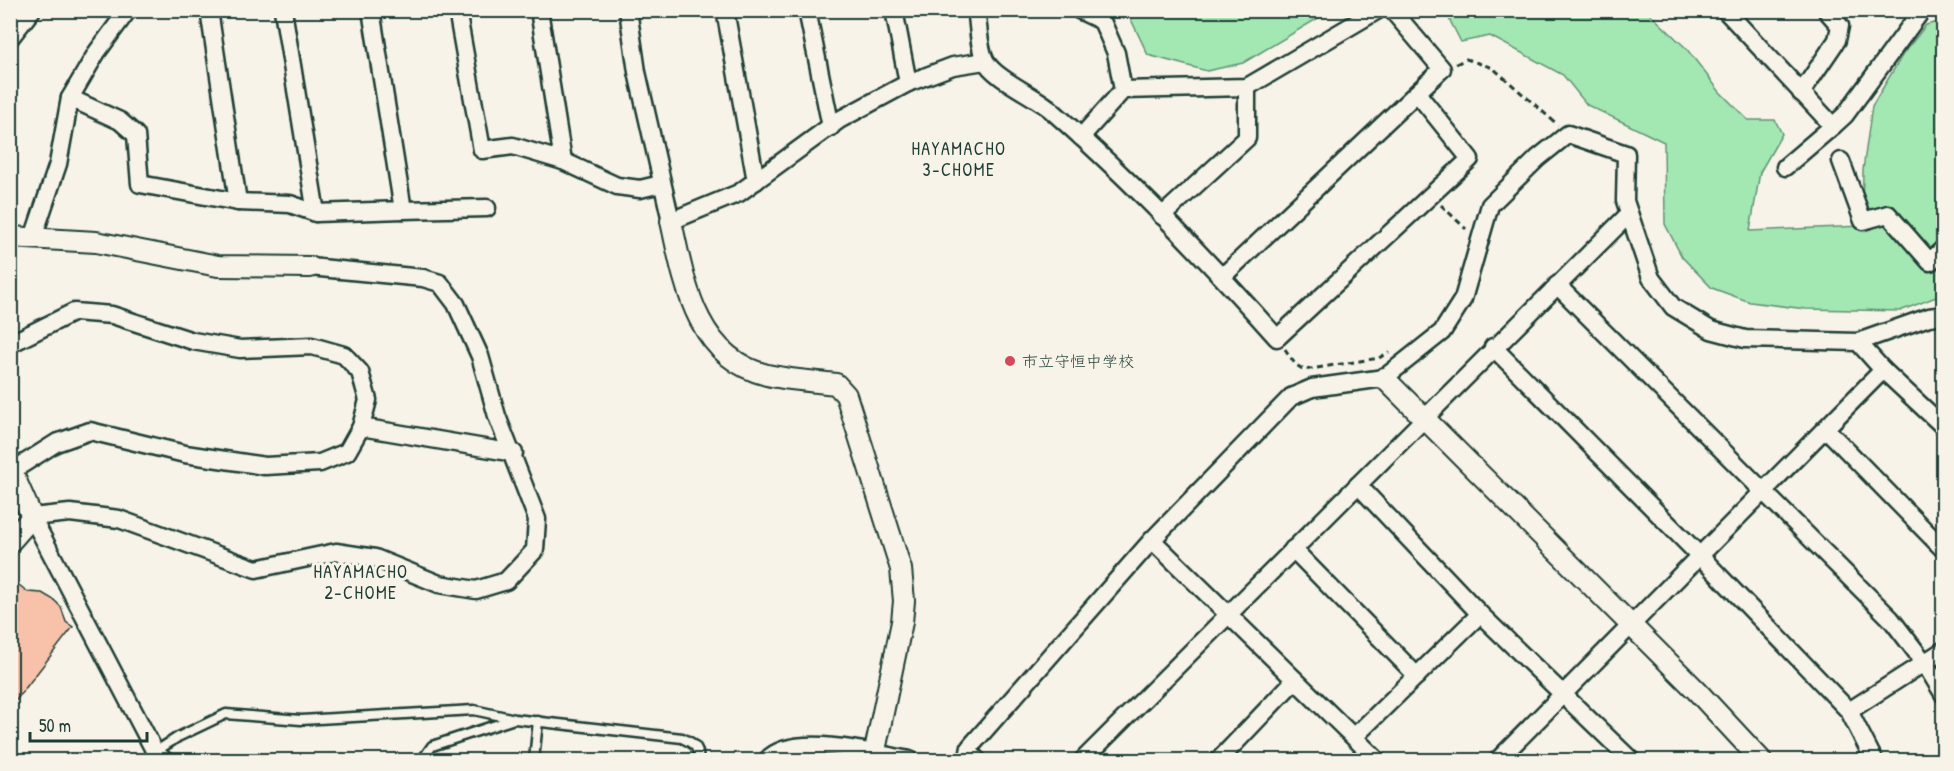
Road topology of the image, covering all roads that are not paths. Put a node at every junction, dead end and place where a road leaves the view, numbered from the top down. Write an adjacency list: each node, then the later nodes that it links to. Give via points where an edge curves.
1 (32, 10): 19 (street)
2 (128, 10): 26 (street, via 96,52)
3 (209, 10): 35 (street)
4 (283, 10): 38 (street)
5 (371, 10): 37 (street)
6 (457, 10): 30 (street, via 482,150 513,146)
7 (539, 10): 30 (street)
8 (628, 10): 34 (street)
9 (725, 10): 33 (street)
10 (807, 10): 28 (street)
11 (894, 10): 21 (street)
12 (976, 10): 20 (street)
13 (1079, 10): 23 (street, via 1102,21 1116,53)
14 (1378, 10): 22 (street)
15 (1392, 10): 24 (street, via 1442,69)
16 (1725, 10): 25 (street)
17 (1826, 10): 25 (street, via 1840,26 1837,40)
18 (1922, 10): 27 (street)
19 (10, 38)
20 (985, 61): 21 (street, via 953,66); 29 (street, via 1047,106)
21 (908, 83): 28 (street)
22 (1247, 87): 23 (street); 40 (street, via 1247,138)
23 (1123, 90): 29 (street)
24 (1417, 93): 46 (street); 46 (street, via 1470,159 1277,338)
25 (1801, 93): 27 (street)
26 (70, 98): 35 (street, via 120,122 136,135 140,184); 43 (street, via 58,164)
27 (1833, 126): 32 (street)
28 (831, 127): 33 (street)
29 (1081, 137): 40 (street)
30 (563, 161): 34 (street, via 616,186 640,189)
31 (1841, 161): 44 (street, via 1863,221 1888,214 1930,262)
32 (1785, 167)
33 (756, 181): 41 (street, via 727,200)
34 (661, 184): 41 (street)
35 (238, 202): 38 (street, via 290,204)
36 (487, 208): 37 (street)
37 (403, 210): 38 (street)
38 (316, 213)
39 (1629, 214): 47 (street); 49 (street, via 1651,278 1673,307 1711,330 1745,339); 53 (street, via 1625,201 1626,154 1568,134 1490,205 1463,299 1442,332)
40 (1162, 216): 46 (street)
41 (670, 221): 82 (street, via 693,308 712,341 734,360 766,375 836,384 846,395 901,569 904,601)
42 (10, 237): 43 (street)
43 (33, 238): 45 (street, via 96,242 218,266)
44 (1944, 248)
45 (310, 267): 58 (street, via 440,283 456,304 480,356 497,416)
46 (1223, 276)
47 (1557, 285): 51 (street); 61 (street)
48 (1944, 315): 49 (street)
49 (1858, 342): 52 (street)
50 (10, 344): 55 (street, via 74,312 112,315 193,342 240,349 312,346 344,355 360,372 368,400)
51 (1493, 347): 54 (street); 67 (street)
52 (1884, 370): 56 (street); 57 (street)
53 (1384, 378): 54 (street); 63 (street, via 1312,388 1291,397)
54 (1423, 420): 60 (street); 70 (street)
55 (361, 427): 58 (street); 59 (street, via 347,452 320,463 265,466 185,454 90,431 57,443)
56 (1944, 427)
57 (1826, 429): 61 (street); 66 (street)
58 (514, 453): 62 (street, via 537,519 535,550 506,581 476,590 439,584 375,558 336,552 256,569 119,519 69,513)
59 (11, 469): 62 (street)
60 (1358, 485): 65 (street); 69 (street)
61 (1764, 492): 67 (street); 72 (street, via 1891,619)
62 (33, 517): 64 (street); 81 (street)
63 (1152, 540): 68 (street); 89 (street, via 974,742 969,752)
64 (10, 542)
65 (1293, 549): 68 (street); 73 (street)
66 (1944, 550)
67 (1700, 556): 70 (street); 77 (street)
68 (1228, 614): 74 (street); 90 (street)
69 (1480, 614): 73 (street); 75 (street)
70 (1632, 625): 75 (street); 94 (street)
71 (1944, 650): 72 (street)
72 (1924, 662): 76 (street); 77 (street)
73 (1417, 676): 80 (street)
74 (1295, 680): 80 (street); 91 (street)
75 (1565, 693): 92 (street); 93 (street)
76 (1944, 695)
77 (1849, 711): 95 (street)
78 (514, 719): 79 (lane); 81 (lane, via 474,710 301,720 225,714 177,737); 84 (lane, via 432,746)
79 (538, 721): 85 (lane); 86 (lane, via 682,738 694,743)
80 (1354, 737): 83 (street)
81 (160, 756)
82 (873, 757): 87 (street, via 803,745 773,754); 88 (street)
83 (1369, 758)
84 (422, 760)
85 (534, 760)
86 (698, 760)
87 (767, 760)
88 (910, 760)
89 (977, 760)
90 (1083, 760)
91 (1219, 760)
92 (1500, 760)
93 (1631, 760)
94 (1761, 760)
95 (1874, 760)

